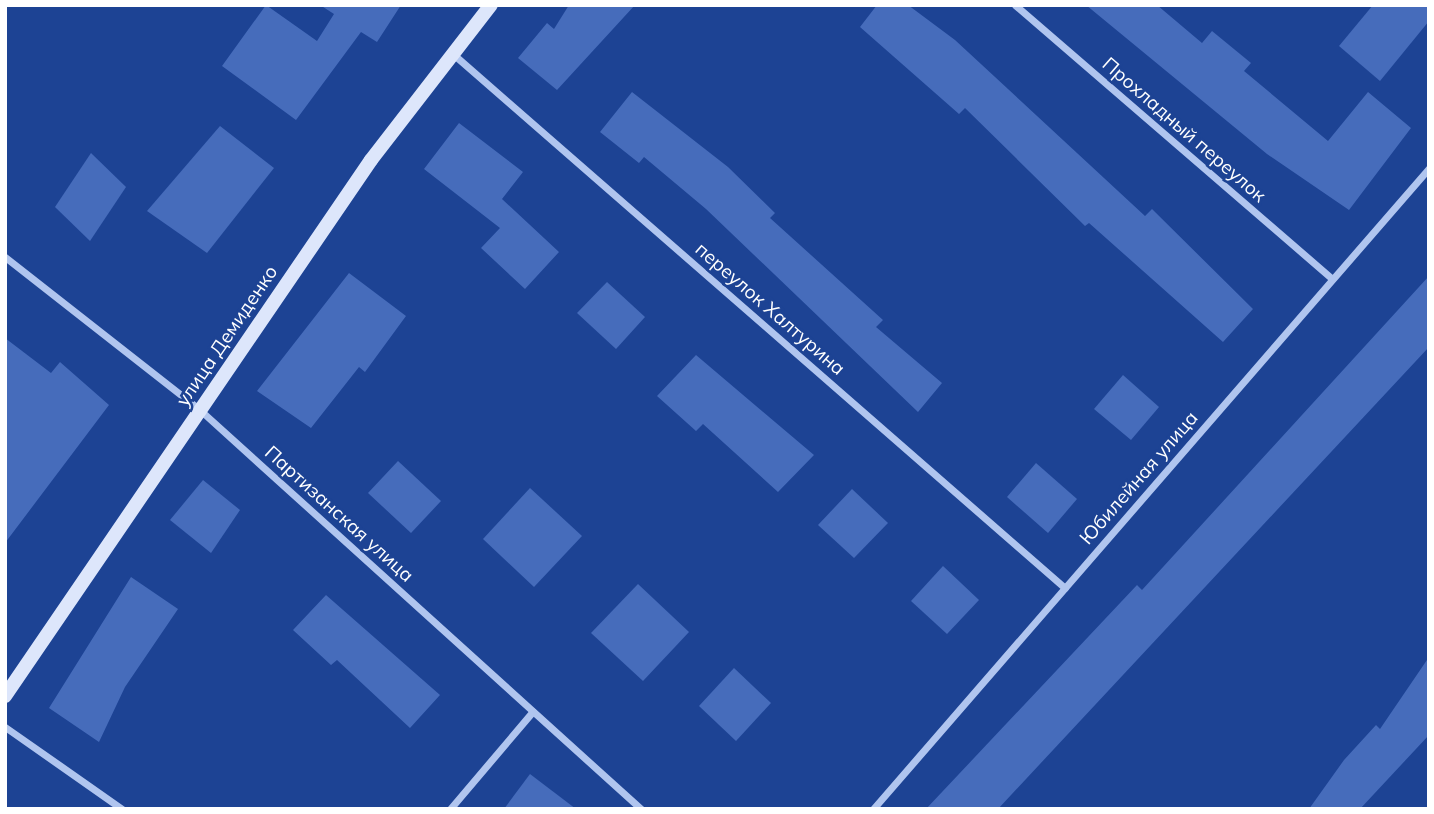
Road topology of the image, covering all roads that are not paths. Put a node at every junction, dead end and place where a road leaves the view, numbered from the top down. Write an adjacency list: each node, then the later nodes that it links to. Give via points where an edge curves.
1 (492, 5): 3 (main road, улица Демиденко)
2 (1015, 5): 6 (street, Прохладный переулок)
3 (453, 54): 7 (main road, улица Демиденко, via 371,160); 8 (street, переулок Халтурина)
4 (1429, 168): 6 (street, Юбилейная улица)
5 (5, 257): 7 (street, Партизанская улица)
6 (1332, 279): 8 (street, Юбилейная улица)
7 (200, 410): 9 (main road, улица Демиденко); 10 (street, Партизанская улица)
8 (1065, 588): 15 (street, Юбилейная улица)
9 (5, 696)
10 (533, 711): 13 (street); 14 (street, Партизанская улица)
11 (5, 727): 12 (street)
12 (121, 809)
13 (450, 809)
14 (641, 809)
15 (873, 809)

